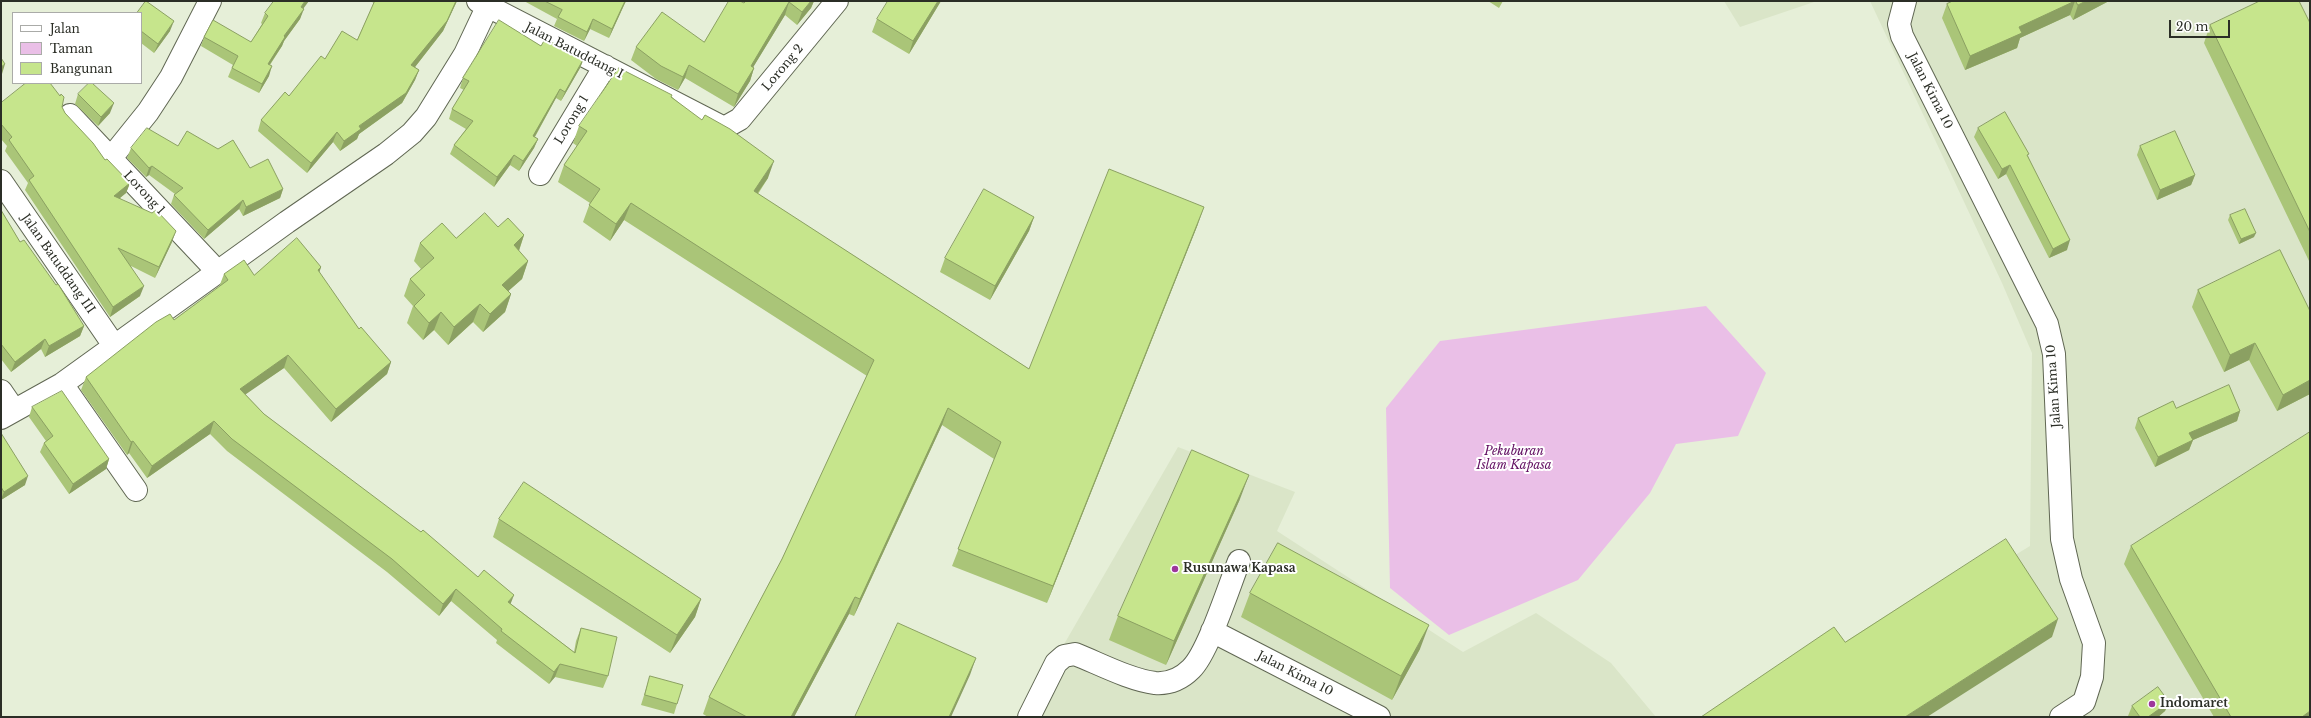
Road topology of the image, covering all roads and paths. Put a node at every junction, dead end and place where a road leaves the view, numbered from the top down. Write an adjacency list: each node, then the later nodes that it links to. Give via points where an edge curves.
1 (210, 1): 8 (street, via 167,83 148,112)
2 (837, 1): 7 (street, Lorong 2, via 740,119)
3 (1905, 1): 21 (street, Jalan Kima 10, via 1900,12 1902,36 2047,324 2054,354 2062,539 2071,579 2094,643 2092,677 2084,702)
4 (485, 3): 5 (street, Jalan Batuddang I); 11 (street, via 464,54 426,117 412,133)
5 (605, 66): 7 (street, Jalan Batuddang I); 9 (street, Lorong 1)
6 (70, 115): 8 (street, Lorong 1)
7 (724, 128)
8 (111, 158): 11 (street, Lorong 1)
9 (540, 174)
10 (1, 181): 12 (street, Jalan Batuddang III)
11 (218, 272): 12 (street)
12 (116, 347): 13 (street)
13 (62, 384): 15 (street); 16 (street)
14 (1, 391): 15 (street)
15 (8, 414)
16 (136, 490)
17 (1239, 561): 18 (street)
18 (1212, 631): 19 (street, via 1192,669 1177,680 1156,683 1075,654 1064,656 1056,663); 20 (street, Jalan Kima 10)
19 (1029, 717)
20 (1379, 717)
21 (2061, 717)

